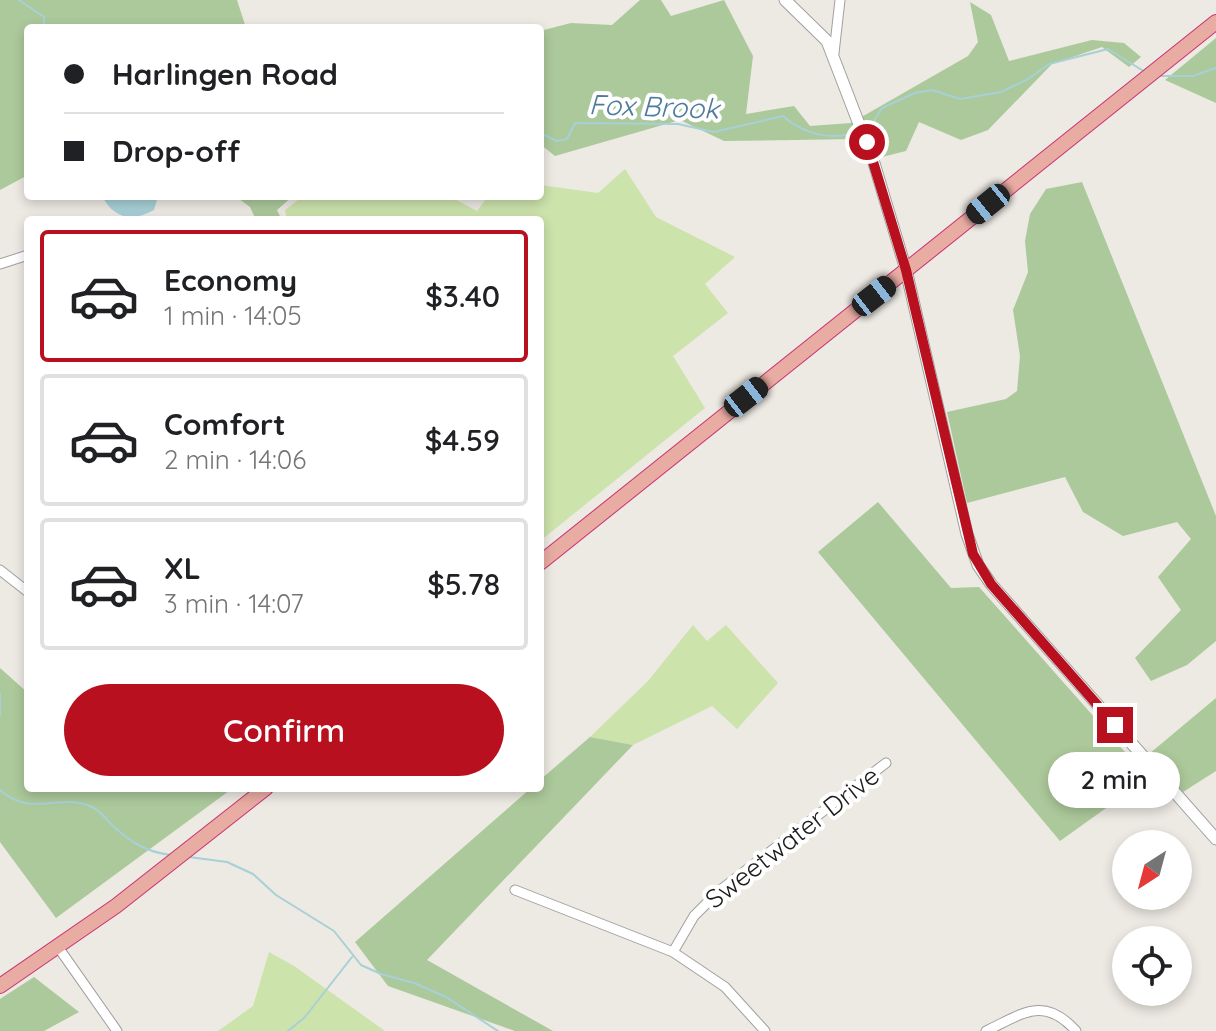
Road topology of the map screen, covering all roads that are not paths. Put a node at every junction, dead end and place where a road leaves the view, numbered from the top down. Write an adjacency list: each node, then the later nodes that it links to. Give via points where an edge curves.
1 (785, 0): 4 (street, via 821,32)
2 (840, 0): 4 (street)
3 (1216, 22): 7 (highway)
4 (834, 53): 7 (street)
5 (24, 256): 6 (street)
6 (0, 264)
7 (906, 270): 8 (highway); 13 (street, via 978,565)
8 (544, 560)
9 (0, 570): 10 (street)
10 (24, 589)
11 (886, 763): 16 (street, Sweetwater Drive, via 719,891 694,916)
12 (261, 792): 15 (highway)
13 (1216, 839)
14 (515, 890): 16 (street)
15 (58, 947): 17 (highway); 18 (street)
16 (673, 952): 19 (street, via 725,987)
17 (0, 986)
18 (117, 1031)
19 (765, 1031)
20 (986, 1031): 21 (street, via 1036,1009)
21 (1076, 1031)

